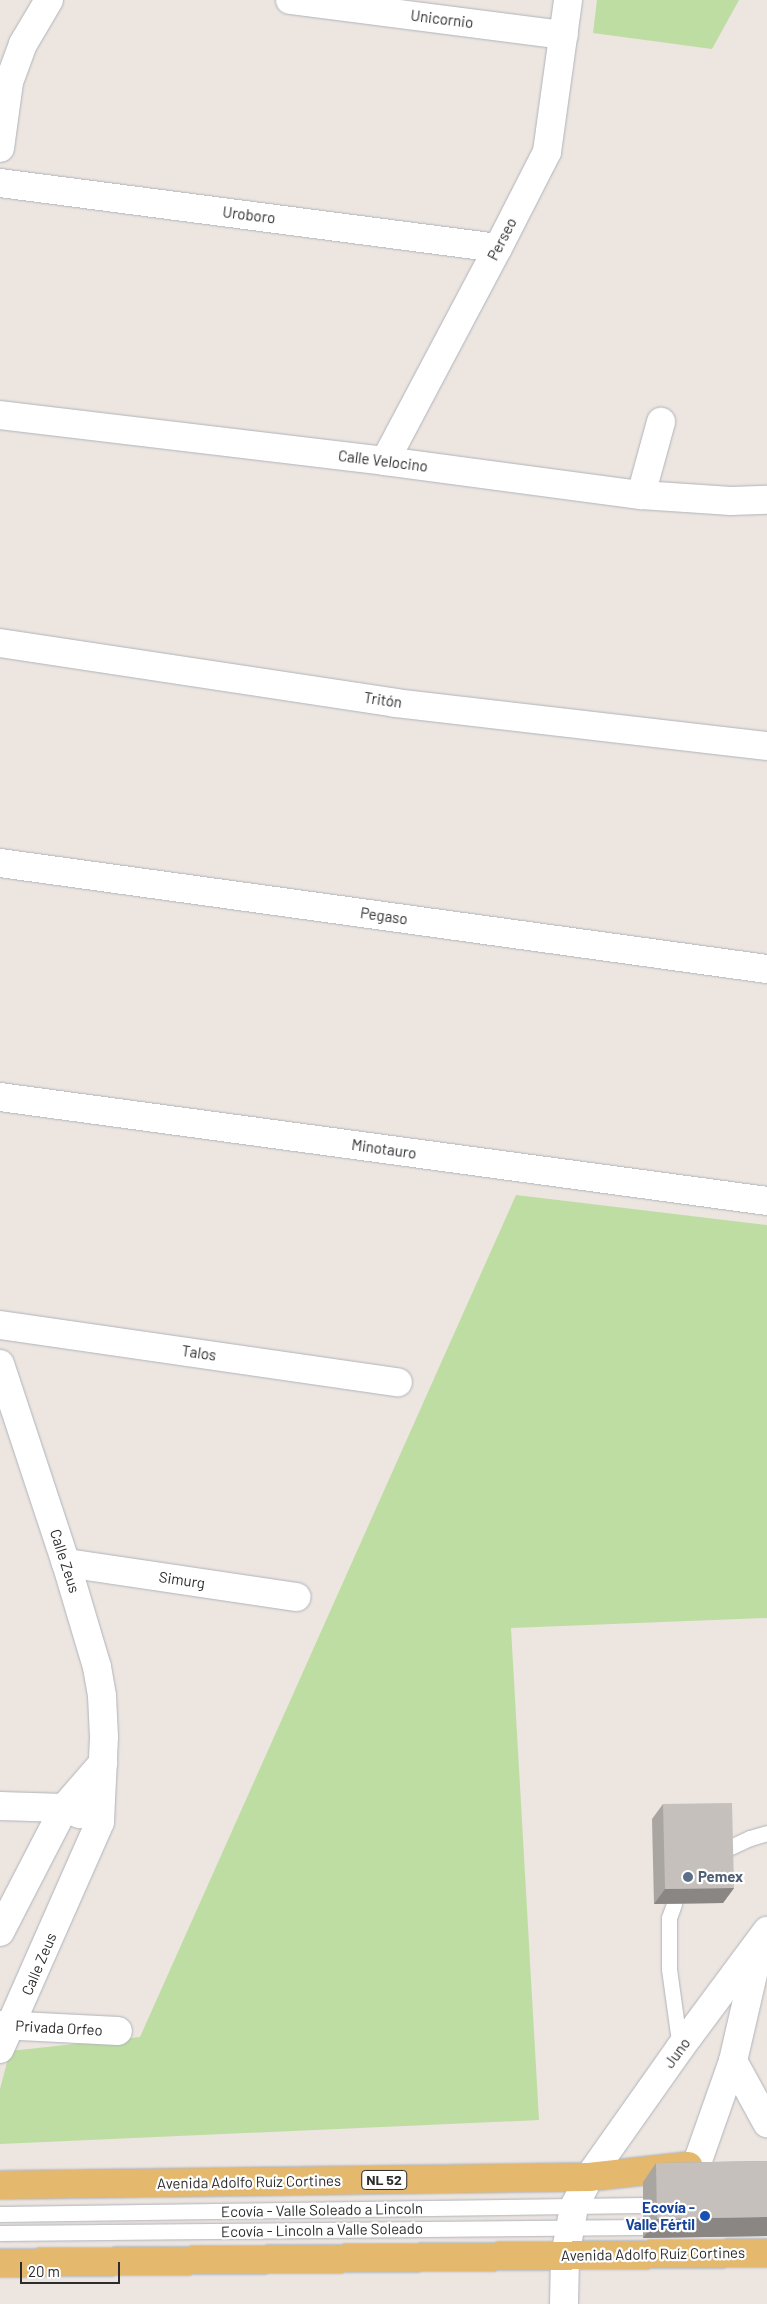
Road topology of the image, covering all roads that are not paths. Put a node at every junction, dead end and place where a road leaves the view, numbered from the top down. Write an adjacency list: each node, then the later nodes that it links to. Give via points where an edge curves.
1 (49, 0): 5 (street, via 23,44 9,82)
2 (290, 0): 4 (street, Unicornio)
3 (568, 0): 4 (street, Perseo)
4 (564, 35): 7 (street, Perseo, via 547,152)
5 (0, 148)
6 (0, 182): 7 (street, Uroboro)
7 (498, 248): 10 (street, Perseo)
8 (0, 415): 10 (street, Calle Velocino)
9 (661, 422): 11 (street)
10 (384, 461): 11 (street, Calle Velocino)
11 (641, 495): 12 (street, Calle Velocino)
12 (767, 500)
13 (0, 643): 14 (street, Tritón, via 395,703)
14 (767, 746)
15 (0, 863): 16 (street, Pegaso)
16 (767, 969)
17 (0, 1097): 18 (street, Minotauro)
18 (767, 1201)
19 (0, 1325): 21 (street, Talos)
20 (0, 1364): 22 (street, Calle Zeus)
21 (398, 1382)
22 (66, 1563): 23 (street, Simurg); 24 (street, Calle Zeus, via 97,1667 102,1696)
23 (298, 1597)
24 (103, 1763): 26 (street); 27 (street, Calle Zeus)
25 (0, 1806): 26 (street)
26 (64, 1808): 27 (street); 31 (street)
27 (100, 1822): 34 (street, Calle Zeus)
28 (767, 1833): 29 (lane)
29 (722, 1851)
30 (674, 1904): 35 (lane, via 670,1918 669,1969)
31 (0, 1932)
32 (765, 1934): 35 (street, Juno); 36 (street)
33 (118, 2031): 34 (street, Privada Orfeo)
34 (4, 2033)
35 (680, 2048): 40 (street, Juno)
36 (733, 2061): 37 (street); 38 (street)
37 (767, 2124)
38 (696, 2166): 39 (main road, Avenida Adolfo Ruíz Cortines / NL 52); 40 (main road, Avenida Adolfo Ruíz Cortines / NL 52)
39 (723, 2166)
40 (589, 2177): 41 (main road, Avenida Adolfo Ruíz Cortines / NL 52); 44 (street, Juno)
41 (0, 2185)
42 (643, 2204): 44 (lane, Ecovía - Valle Soleado a Lincoln)
43 (0, 2214): 44 (lane, Ecovía - Valle Soleado a Lincoln)
44 (572, 2217): 45 (lane, Ecovía - Lincoln a Valle Soleado); 46 (lane, Ecovía - Lincoln a Valle Soleado); 48 (street, Juno)
45 (643, 2227)
46 (0, 2233)
47 (767, 2253): 48 (main road, Avenida Adolfo Ruíz Cortines)
48 (565, 2256): 49 (main road, Avenida Adolfo Ruíz Cortines); 50 (street, Juno)
49 (0, 2263)
50 (564, 2304)

